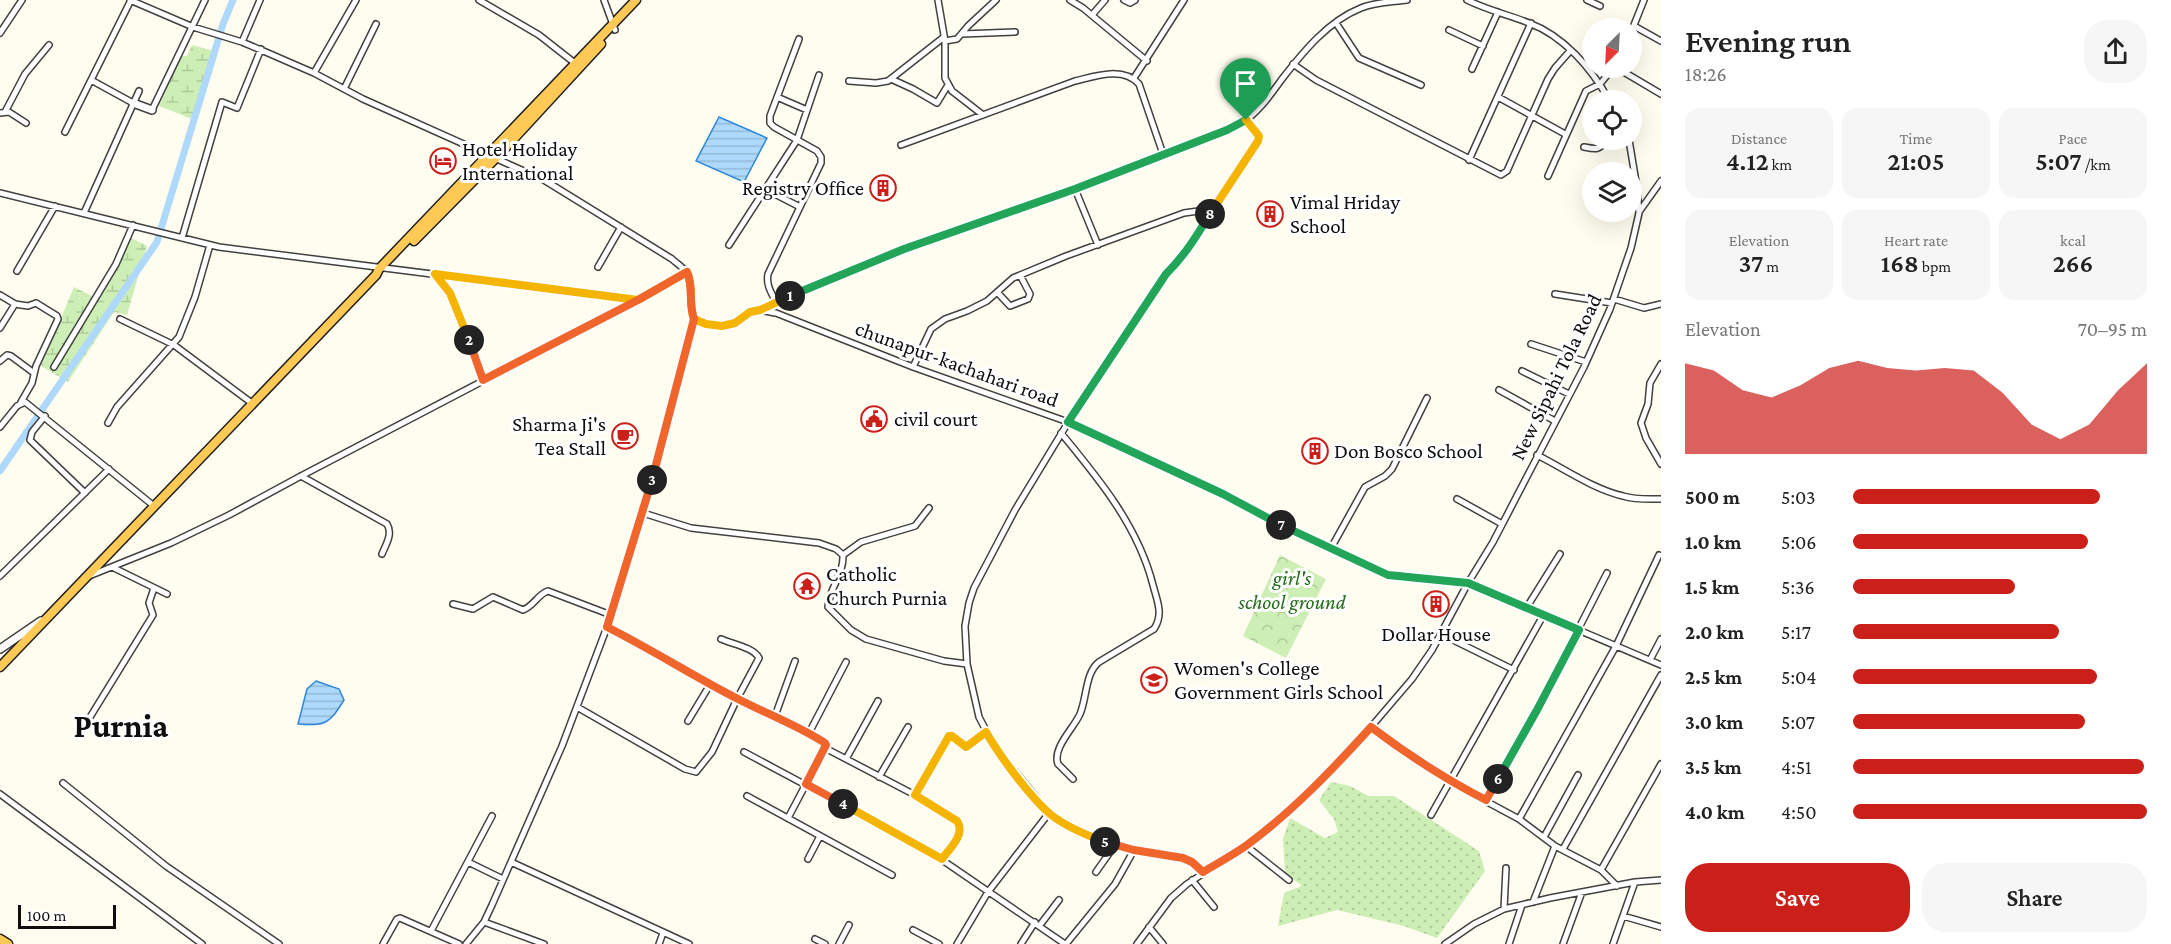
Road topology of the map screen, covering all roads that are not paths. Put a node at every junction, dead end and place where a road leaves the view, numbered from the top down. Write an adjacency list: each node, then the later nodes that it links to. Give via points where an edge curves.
1 (22, 0): 33 (street)
2 (131, 0): 28 (street); 53 (street)
3 (205, 0): 28 (street)
4 (260, 0): 38 (street)
5 (356, 0): 47 (street)
6 (479, 0): 45 (street, via 539,35)
7 (604, 0): 29 (street)
8 (636, 0): 29 (highway)
9 (644, 0): 29 (highway)
10 (938, 0): 36 (street)
11 (996, 0): 34 (street)
12 (1070, 0): 23 (street)
13 (1106, 0): 23 (street)
14 (1124, 0): 15 (street)
15 (1135, 0)
16 (1184, 0): 43 (street)
17 (1407, 0): 25 (street, via 1360,8)
18 (1467, 0): 22 (street)
19 (1587, 0): 21 (street)
20 (1644, 0): 24 (street)
21 (1600, 6)
22 (1498, 12): 26 (street); 40 (street)
23 (1092, 15): 43 (street)
24 (1637, 18)
25 (1336, 23): 44 (street); 57 (street, via 1359,58)
26 (1531, 23): 42 (street); 63 (street)
27 (376, 24): 58 (street)
28 (193, 27): 38 (street); 65 (street)
29 (614, 28): 45 (highway)
30 (1449, 30): 40 (street)
31 (1016, 32): 34 (street)
32 (1642, 32): 37 (street)
33 (0, 33)
34 (962, 34): 36 (street, via 954,41)
35 (799, 39): 62 (street)
36 (945, 39): 52 (street); 56 (street)
37 (1661, 41)
38 (242, 42): 41 (street)
39 (49, 45): 67 (street, via 25,74)
40 (1483, 46): 46 (street)
41 (261, 50): 47 (street); 92 (street, via 237,108 222,102)
42 (1570, 51): 55 (street); 69 (street, via 1548,79)
43 (1147, 61): 49 (street)
44 (1293, 64): 70 (street); 78 (street, via 1316,80)
45 (577, 65): 77 (highway)
46 (1472, 69)
47 (314, 73): 58 (street)
48 (819, 75): 66 (street)
49 (1134, 78): 68 (street, via 1113,74 1085,79); 76 (street)
50 (1606, 78): 55 (street)
51 (1633, 78): 61 (street)
52 (891, 79): 54 (street, via 883,83); 56 (street, via 937,103)
53 (91, 80): 64 (street); 72 (street)
54 (849, 81)
55 (1600, 84): 59 (street); 73 (street, via 1586,91)
56 (948, 85): 68 (street)
57 (1421, 85)
58 (344, 89): 77 (street)
59 (1603, 90)
60 (139, 91): 64 (street)
61 (1661, 94)
62 (777, 97): 66 (street); 74 (street, via 770,123)
63 (1498, 97): 69 (street); 78 (street)
64 (133, 103): 65 (street); 88 (street)
65 (152, 110)
66 (807, 110): 74 (street)
67 (3, 112): 71 (street)
68 (983, 116): 75 (street)
69 (1532, 116): 73 (street); 78 (street, via 1504,174)
70 (1246, 120): 76 (street); 86 (street, via 1257,131 1258,141)
71 (26, 123)
72 (65, 132)
73 (1565, 134): 79 (street)
74 (797, 140): 81 (street); 85 (street, via 821,157)
75 (901, 145)
76 (1163, 154): 82 (street)
77 (492, 156): 91 (street, via 544,180); 98 (highway)
78 (1469, 160)
79 (1548, 176)
80 (1661, 181): 87 (street)
81 (765, 189): 85 (street); 95 (street)
82 (1075, 189): 94 (street); 107 (street, via 904,249)
83 (0, 193): 84 (street)
84 (55, 206): 88 (street); 97 (street)
85 (800, 207): 107 (street, via 768,274 768,288)
86 (1213, 209): 94 (street, via 1184,213); 131 (street)
87 (1642, 209)
88 (84, 213): 90 (street)
89 (1637, 222): 106 (street, New Sipahi Tola Road)
90 (133, 225): 92 (street); 119 (street, via 116,264)
91 (621, 227): 96 (street); 99 (street)
92 (182, 238): 93 (street)
93 (210, 245): 98 (street); 115 (street, via 195,297)
94 (1098, 245): 101 (street)
95 (729, 246)
96 (598, 267)
97 (17, 271)
98 (380, 271): 100 (street); 128 (highway)
99 (687, 272): 105 (street); 112 (street)
100 (435, 274): 105 (street); 123 (street, via 450,293)
101 (1020, 275): 102 (street); 102 (street, via 1030,294 1028,299 1010,306)
102 (997, 292): 120 (street, via 931,329)
103 (1556, 294): 106 (street)
104 (0, 295): 108 (street)
105 (638, 300): 123 (street)
106 (1613, 301): 109 (street, via 1644,308); 117 (street, New Sipahi Tola Road)
107 (776, 302): 110 (street)
108 (15, 304): 113 (street); 122 (street, via 36,303 58,319)
109 (1661, 304)
110 (760, 310): 112 (street, via 722,326); 120 (street, chunapur-kachahari road)
111 (120, 319): 115 (street)
112 (694, 319): 144 (street)
113 (0, 328)
114 (1531, 344): 117 (street)
115 (174, 345): 128 (street); 132 (street, via 117,407)
116 (0, 361): 122 (street, via 11,356)
117 (1586, 362): 125 (street, New Sipahi Tola Road)
118 (1661, 364): 136 (street, via 1650,383 1641,423)
119 (54, 367)
120 (913, 367): 131 (street, chunapur-kachahari road)
121 (1522, 371): 125 (street)
122 (34, 373): 127 (street)
123 (483, 380): 138 (street)
124 (1499, 390): 130 (street)
125 (1569, 394): 130 (street, New Sipahi Tola Road)
126 (1427, 399): 146 (street, via 1392,469 1365,487)
127 (21, 402): 129 (street); 133 (street)
128 (253, 404): 142 (highway)
129 (44, 415): 137 (street); 139 (street, via 30,440)
130 (1555, 421): 135 (street, New Sipahi Tola Road)
131 (1068, 422): 134 (street); 146 (street, chunapur-kachahari road, via 1223,494)
132 (108, 423)
133 (0, 427)
134 (1061, 433): 173 (street, via 974,588 965,626); 195 (street, via 1101,482 1126,521 1143,553 1160,611 1154,629 1093,668 1080,715 1056,754 1058,764)
135 (1537, 455): 141 (street, via 1622,496); 145 (street, New Sipahi Tola Road)
136 (1661, 464)
137 (109, 469): 139 (street); 142 (street)
138 (301, 476): 147 (street, via 387,524 389,537); 151 (street, via 171,543)
139 (85, 493): 153 (street)
140 (1457, 499): 145 (street)
141 (1661, 499)
142 (154, 506): 154 (highway)
143 (929, 508): 149 (street, via 915,526 861,542)
144 (643, 513): 149 (street, via 692,528 819,543); 162 (street)
145 (1502, 524): 155 (street, New Sipahi Tola Road)
146 (1330, 550): 155 (street, chunapur-kachahari road, via 1388,575)
147 (382, 554)
148 (1560, 554): 159 (street)
149 (843, 555): 173 (street, via 841,574 828,607 851,630 875,642)
150 (1659, 555): 168 (street)
151 (112, 567): 154 (street); 156 (street)
152 (1607, 573): 164 (street)
153 (0, 576)
154 (88, 576): 160 (highway)
155 (1468, 583): 159 (street, chunapur-kachahari road); 165 (street, New Sipahi Tola Road)
156 (154, 588): 157 (street); 188 (street, via 149,603 153,615)
157 (167, 594)
158 (453, 604): 162 (street, via 473,609 493,597 524,609 548,591)
159 (1527, 607): 161 (street, chunapur-kachahari road)
160 (50, 614): 169 (street); 175 (highway)
161 (1544, 614): 164 (street, chunapur-kachahari road); 176 (street)
162 (611, 615): 163 (street)
163 (607, 627): 178 (street); 181 (street)
164 (1579, 630): 168 (street, chunapur-kachahari road); 202 (street)
165 (1441, 634): 176 (street); 185 (street, New Sipahi Tola Road, via 1412,679)
166 (720, 639): 179 (street, via 752,651 759,658)
167 (1661, 639): 170 (street)
168 (1616, 646): 170 (street, chunapur-kachahari road); 207 (street)
169 (0, 649)
170 (1650, 660): 174 (street, chunapur-kachahari road)
171 (795, 662): 182 (street)
172 (846, 662): 187 (street)
173 (968, 664): 186 (street)
174 (1661, 665)
175 (0, 667)
176 (1514, 670): 196 (street)
177 (1661, 675): 213 (street)
178 (711, 683): 179 (street); 183 (street)
179 (737, 699): 181 (street, via 711,752 696,772); 182 (street)
180 (878, 701): 191 (street)
181 (577, 707): 218 (street)
182 (775, 716): 187 (street)
183 (688, 721)
184 (908, 727): 194 (street)
185 (1371, 727): 196 (street); 211 (street, New Sipahi Tola Road, via 1314,789)
186 (986, 732): 200 (street, via 966,747 949,736); 203 (street)
187 (809, 733): 189 (street, via 825,743)
188 (79, 735)
189 (825, 748): 191 (street); 198 (street)
190 (744, 752): 198 (street)
191 (846, 759): 194 (street)
192 (1661, 764): 220 (street)
193 (1578, 775): 209 (street)
194 (879, 777): 200 (street)
195 (1073, 779)
196 (1450, 782): 202 (street); 204 (street)
197 (63, 783): 250 (street, via 166,866)
198 (806, 784): 206 (street); 216 (street)
199 (0, 794): 249 (street)
200 (915, 795): 216 (street, via 960,826 958,838)
201 (747, 796): 206 (street)
202 (1486, 800): 207 (street)
203 (1049, 813): 210 (street, via 1084,834); 230 (street)
204 (1431, 815)
205 (492, 816): 217 (street)
206 (788, 818): 208 (street)
207 (1519, 819): 209 (street)
208 (820, 836): 215 (street); 223 (street)
209 (1544, 837): 212 (street)
210 (1115, 845): 214 (street); 221 (street)
211 (1246, 846): 222 (street, New Sipahi Tola Road); 226 (street)
212 (1556, 846): 213 (street); 233 (street)
213 (1563, 849): 220 (street)
214 (1134, 850): 222 (street, via 1183,858); 262 (street, via 1115,884)
215 (808, 859)
216 (942, 859): 230 (street)
217 (468, 862): 224 (street); 244 (street)
218 (510, 862): 224 (street); 245 (street)
219 (1506, 868): 236 (street)
220 (1601, 870): 229 (street)
221 (1096, 872)
222 (1203, 872): 225 (street, New Sipahi Tola Road)
223 (892, 875)
224 (503, 879): 238 (street)
225 (1192, 880): 235 (street); 241 (street, New Sipahi Tola Road, via 1171,898)
226 (1289, 880)
227 (1661, 880): 228 (street)
228 (1635, 882): 229 (street); 237 (street)
229 (1617, 886): 231 (street)
230 (989, 890): 239 (street); 260 (street)
231 (1582, 892): 233 (street); 267 (street)
232 (1059, 900): 239 (street)
233 (1533, 902): 234 (street)
234 (1522, 905): 236 (street); 266 (street)
235 (1214, 907)
236 (1504, 909): 265 (street)
237 (1623, 916): 242 (street); 268 (street)
238 (484, 921): 253 (street); 254 (street)
239 (1038, 923): 261 (street); 262 (street)
240 (849, 925): 258 (street)
241 (1149, 927): 263 (street, New Sipahi Tola Road); 264 (street)
242 (1661, 927)
243 (913, 930): 259 (street)
244 (431, 931): 251 (street, via 397,919); 252 (street)
245 (663, 933): 255 (street); 256 (street)
246 (0, 939): 248 (highway)
247 (815, 939): 257 (street)
248 (8, 944)
249 (202, 944)
250 (279, 944)
251 (383, 944)
252 (459, 944)
253 (466, 944)
254 (544, 944)
255 (659, 944)
256 (688, 944)
257 (825, 944)
258 (839, 944)
259 (939, 944)
260 (957, 944)
261 (1021, 944)
262 (1065, 944)
263 (1137, 944)
264 (1163, 944)
265 (1445, 944)
266 (1509, 944)
267 (1563, 944)
268 (1613, 944)

